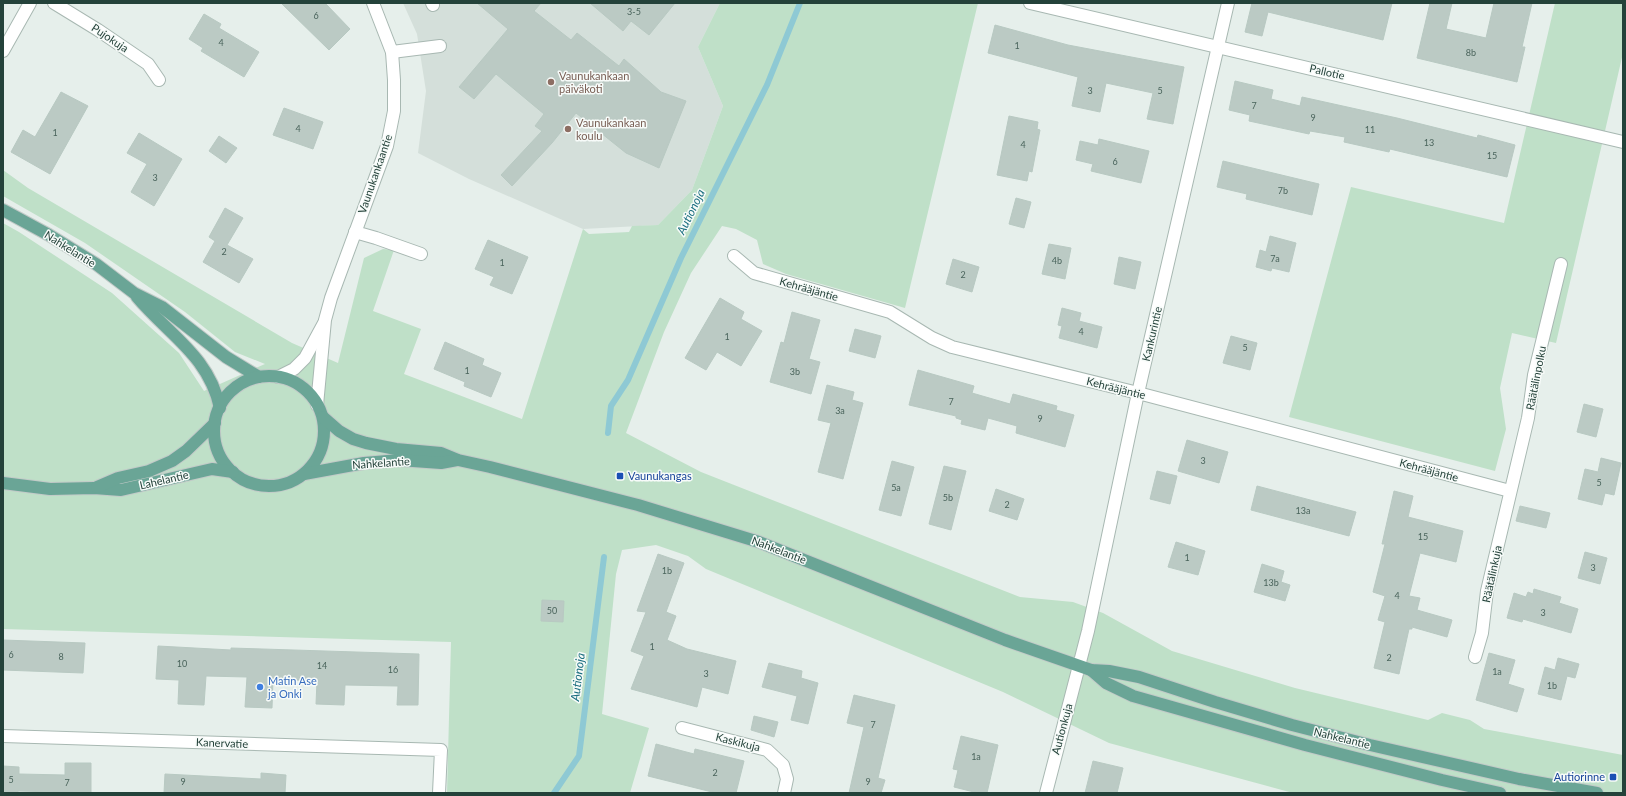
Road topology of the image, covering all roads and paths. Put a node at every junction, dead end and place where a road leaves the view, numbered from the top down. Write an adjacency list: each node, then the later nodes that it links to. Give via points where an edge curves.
1 (30, 3): 8 (street)
2 (54, 3): 10 (street, Pujokuja, via 148,64)
3 (373, 3): 9 (street, Vaunukankaantie)
4 (1030, 3): 7 (street, Pallotie)
5 (1228, 3): 7 (street, Kankurintie)
6 (440, 46): 9 (street)
7 (1218, 47): 11 (street, Pallotie); 21 (street, Kankurintie)
8 (3, 51)
9 (392, 52): 13 (street, Vaunukankaantie, via 394,110 387,146)
10 (159, 80)
11 (1623, 142)
12 (3, 210): 17 (main road, Nahkelantie, via 96,264)
13 (355, 232): 14 (street); 18 (street, Vaunukankaantie)
14 (421, 254)
15 (734, 256): 21 (street, Kehrääjäntie, via 754,273 890,312 952,347)
16 (1561, 264): 31 (street, Räätälinpolku, via 1534,375 1528,418)
17 (134, 293): 19 (main road, Nahkelantie, via 162,307 226,357); 23 (main road, Nahkelantie, via 205,369)
18 (325, 320): 20 (street, Vaunukankaantie, via 305,358 294,369); 22 (street, Vaunukankaantie)
19 (259, 377): 20 (main road); 23 (main road, via 232,391)
20 (278, 377): 22 (main road, via 305,390)
21 (1138, 393): 31 (street, Kehrääjäntie); 33 (street, Kankurintie, via 1088,631)
22 (317, 405): 24 (main road)
23 (220, 408): 25 (main road)
24 (323, 417): 26 (main road, Nahkelantie, via 353,439 396,449 441,453); 28 (main road, via 323,444 315,463)
25 (215, 423): 27 (main road, via 220,455); 30 (main road, Lahelantie, via 172,461)
26 (458, 460): 28 (main road, Nahkelantie, via 441,463 399,460 364,463); 33 (main road, Nahkelantie, via 638,505 760,542 1005,640)
27 (233, 472): 28 (main road, via 247,481 263,486 279,485); 30 (main road, Lahelantie, via 212,469 121,490)
28 (304, 474)
29 (3, 483): 30 (main road, Lahelantie, via 50,489)
30 (94, 488)
31 (1510, 491): 32 (street, Räätälinkuja)
32 (1475, 657)
33 (1085, 668): 38 (street, Autionkuja); 39 (main road, Nahkelantie, via 1106,683 1133,696 1305,745); 40 (main road, Nahkelantie, via 1140,677 1292,725 1370,745 1519,779)
34 (682, 728): 37 (street, Kaskikuja, via 767,750 783,765 787,779)
35 (3, 736): 36 (street, Kanervatie, via 441,750)
36 (439, 793)
37 (784, 793)
38 (1046, 793)
39 (1500, 793)
40 (1597, 793)

